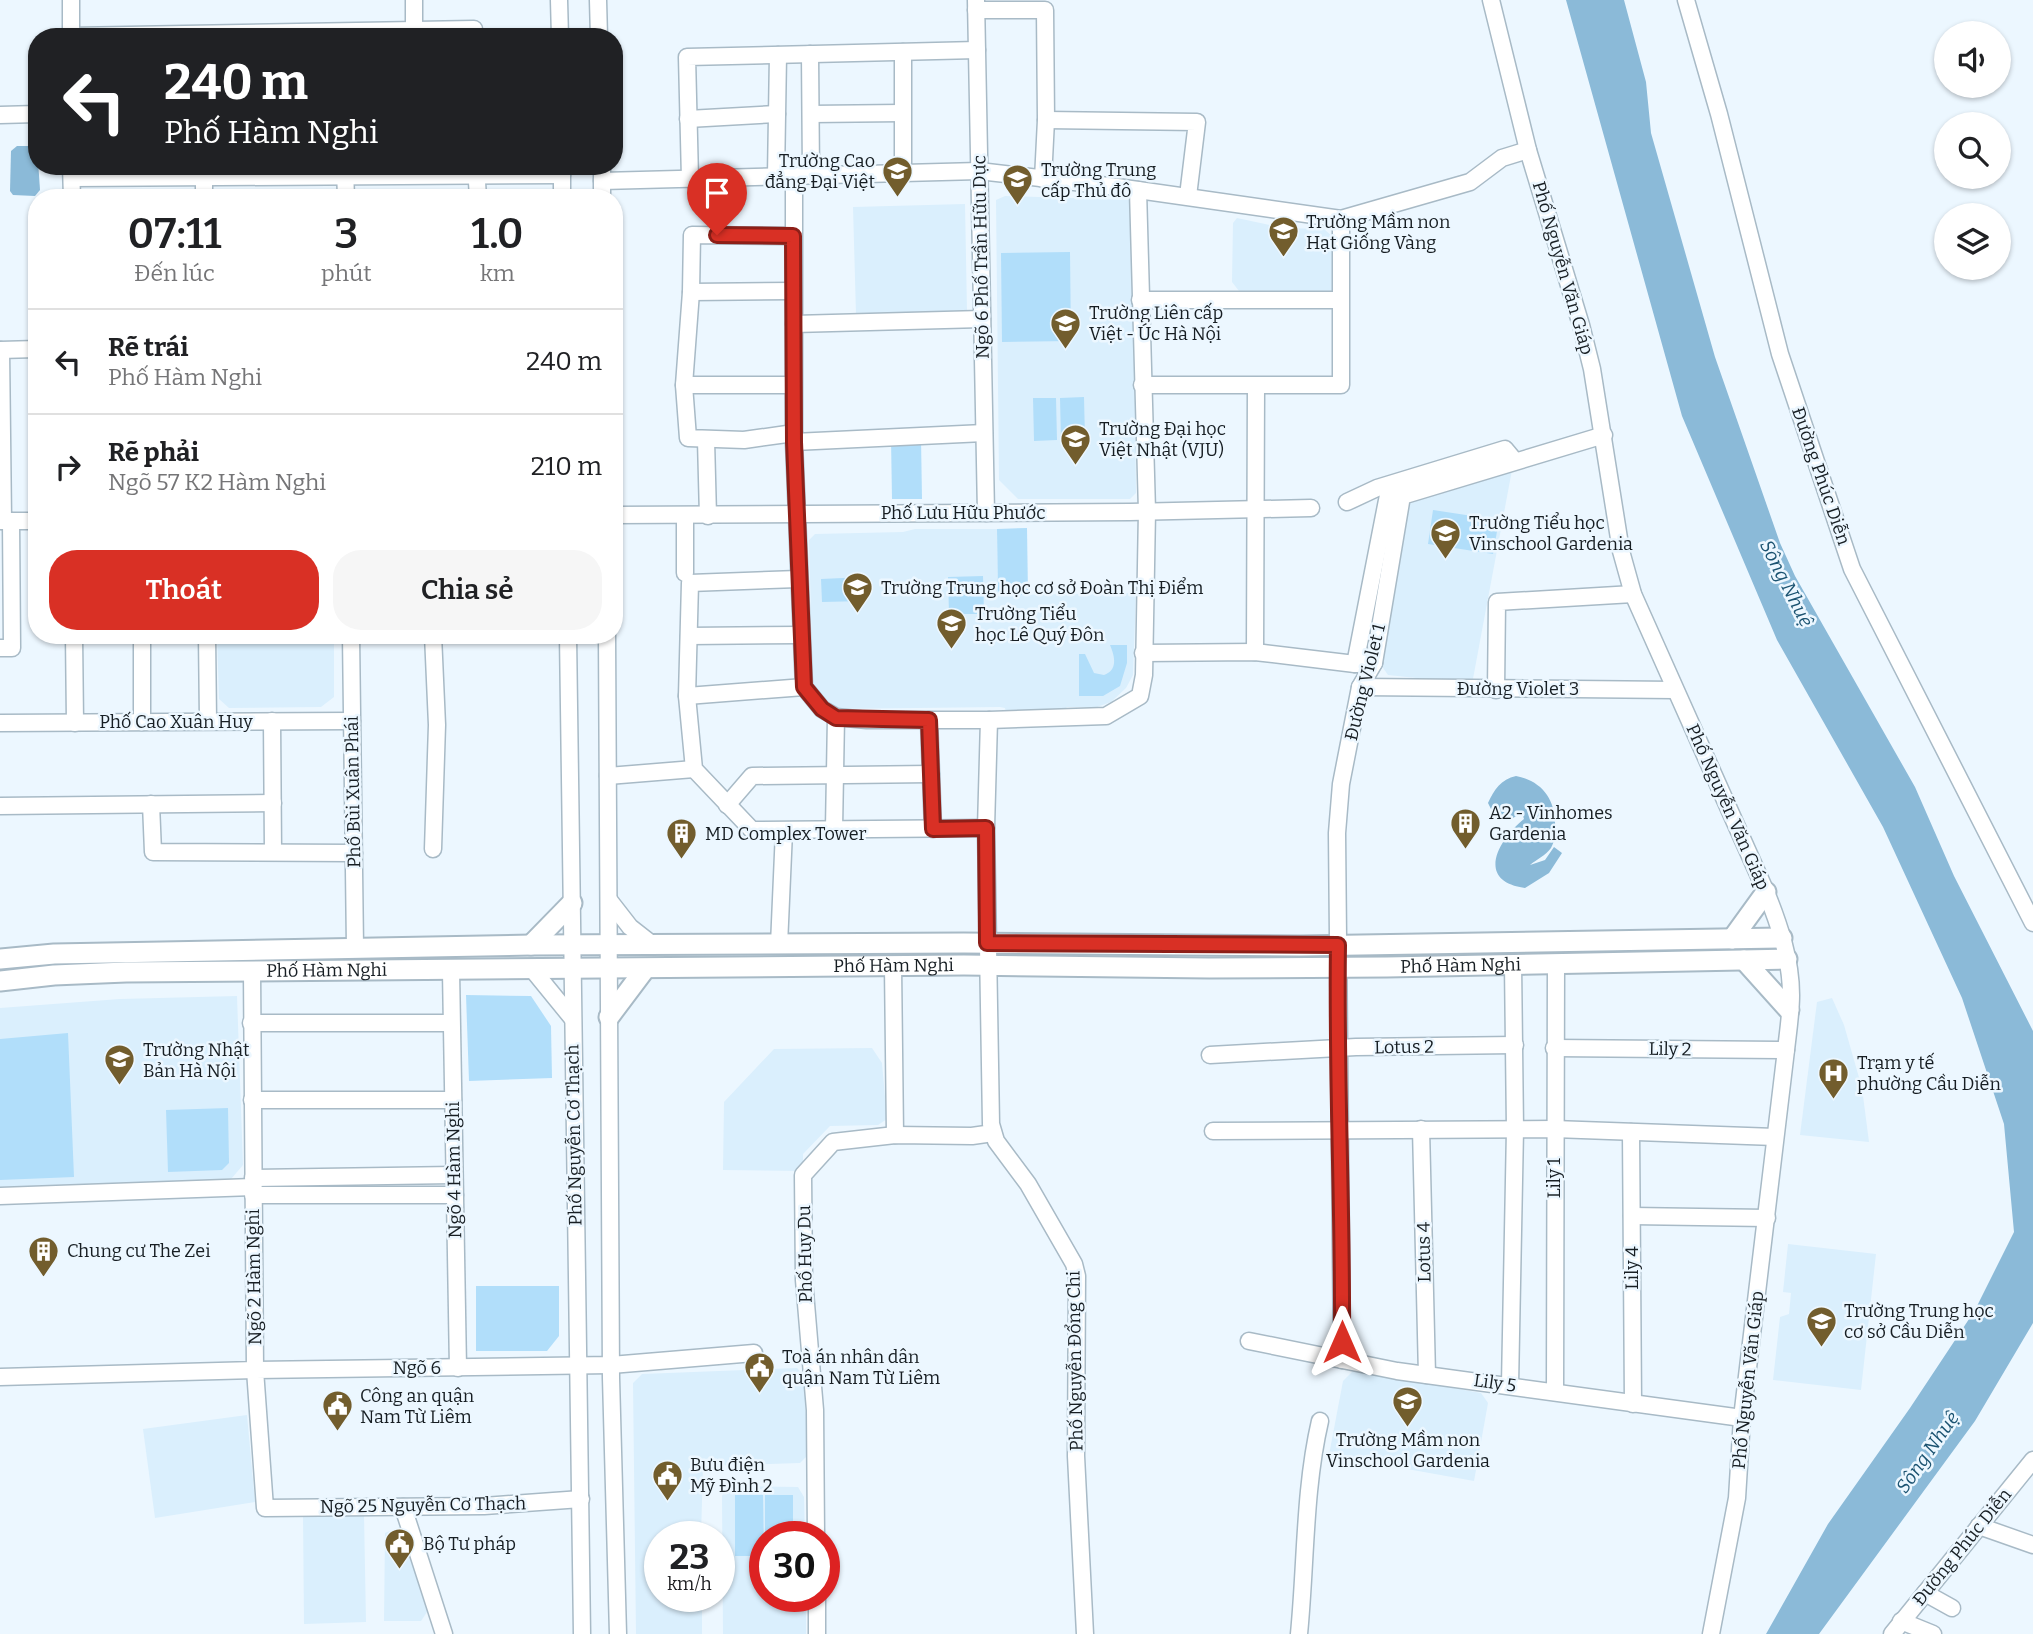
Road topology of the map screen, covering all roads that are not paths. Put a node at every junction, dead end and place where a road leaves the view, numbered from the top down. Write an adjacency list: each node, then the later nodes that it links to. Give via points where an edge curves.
1 (71, 0): 8 (street)
2 (414, 0): 9 (street)
3 (559, 0): 10 (street)
4 (598, 0): 11 (street)
5 (1491, 0): 23 (street, Phố Nguyễn Văn Giáp)
6 (1686, 0): 118 (street, Đường Phúc Diễn, via 1780,354 1852,569)
7 (976, 5): 12 (street, Ngõ 6 Phố Trần Hữu Dực); 22 (street, via 1045,10)
8 (71, 28)
9 (414, 28)
10 (560, 28)
11 (599, 28)
12 (977, 50): 13 (street); 24 (street, Ngõ 6 Phố Trần Hữu Dực)
13 (903, 52): 14 (street); 16 (street)
14 (810, 54): 15 (street); 19 (street)
15 (778, 55): 18 (street); 21 (street, via 687,57)
16 (902, 113): 19 (street); 25 (street)
17 (28, 114): 20 (street)
18 (777, 114): 21 (street); 29 (street)
19 (811, 114): 28 (street)
20 (0, 115)
21 (688, 119): 32 (street)
22 (1046, 120): 33 (street); 37 (street, via 1197,122)
23 (1528, 150): 38 (street, via 1502,158 1470,182); 53 (street, Phố Nguyễn Văn Giáp, via 1581,325)
24 (979, 171): 25 (street); 33 (street); 44 (street, Ngõ 6 Phố Trần Hữu Dực)
25 (903, 173): 28 (street)
26 (182, 175): 31 (street)
27 (251, 175): 31 (street)
28 (811, 175): 30 (street)
29 (776, 176): 30 (street); 32 (street)
30 (794, 176): 39 (street)
31 (204, 177): 35 (street)
32 (690, 179): 34 (street)
33 (1043, 179): 36 (street)
34 (602, 182)
35 (204, 189)
36 (1139, 190): 37 (street); 42 (street)
37 (1188, 197): 38 (street)
38 (1342, 219): 43 (street)
39 (793, 236): 40 (street); 41 (street, via 692,235)
40 (793, 291): 41 (street); 45 (street)
41 (691, 292): 48 (street)
42 (1140, 300): 43 (street); 50 (street)
43 (1340, 300): 51 (street, via 1341,385)
44 (982, 319): 45 (street); 52 (street, Ngõ 6 Phố Trần Hữu Dực)
45 (794, 324): 49 (street)
46 (28, 349): 47 (street)
47 (0, 350): 67 (street)
48 (684, 385): 49 (street); 55 (street, via 688,438)
49 (793, 385): 54 (street)
50 (1142, 385): 51 (street); 60 (street)
51 (1256, 386): 61 (street)
52 (984, 433): 54 (street); 62 (street, Ngõ 6 Phố Trần Hữu Dực)
53 (1604, 435): 56 (street); 71 (street, Phố Nguyễn Văn Giáp, via 1621,551)
54 (794, 438): 55 (street); 63 (street)
55 (706, 440): 66 (street)
56 (1515, 461): 57 (street, via 1505,449); 84 (street, Đường Violet 1, via 1402,496)
57 (1390, 485): 58 (street); 85 (street)
58 (1347, 502)
59 (1311, 508): 61 (street, Phố Lưu Hữu Phước)
60 (1147, 511): 61 (street, Phố Lưu Hữu Phước); 62 (street, Phố Lưu Hữu Phước); 83 (street)
61 (1256, 511): 82 (street)
62 (986, 513): 63 (street, Phố Lưu Hữu Phước)
63 (796, 514): 66 (street, Phố Lưu Hữu Phước); 70 (street)
64 (623, 515): 65 (street, Phố Lưu Hữu Phước)
65 (685, 516): 66 (street, Phố Lưu Hữu Phước); 69 (street)
66 (708, 516)
67 (5, 521): 68 (street); 81 (street, via 12,648)
68 (28, 521)
69 (687, 578): 70 (street); 73 (street)
70 (798, 579): 72 (street)
71 (1633, 594): 88 (street, via 1497,602); 89 (street, Phố Nguyễn Văn Giáp)
72 (801, 635): 73 (street); 86 (street)
73 (689, 636): 90 (street)
74 (74, 644): 98 (street)
75 (142, 644): 99 (street)
76 (207, 644): 96 (street)
77 (351, 644): 95 (street, Phố Bùi Xuân Phái)
78 (432, 644): 112 (street, via 437,725)
79 (607, 644): 103 (street, Phố Nguyễn Cơ Thạch)
80 (564, 646): 117 (street, Phố Nguyễn Cơ Thạch)
81 (0, 648)
82 (1255, 652): 83 (street); 85 (street)
83 (1143, 653): 93 (street, via 1140,696 1106,716)
84 (1374, 663): 85 (street); 87 (street, Đường Violet 1)
85 (1355, 664)
86 (804, 687): 90 (street); 91 (street)
87 (1360, 687): 88 (street, Đường Violet 3); 124 (street, Đường Violet 1, via 1341,784)
88 (1496, 690): 89 (street, Đường Violet 3)
89 (1675, 690): 115 (street, Phố Nguyễn Văn Giáp)
90 (687, 696): 100 (street)
91 (836, 718): 92 (street); 101 (street)
92 (929, 720): 93 (street); 102 (street)
93 (989, 720): 108 (street)
94 (272, 721): 95 (street, Phố Cao Xuân Huy); 96 (street, Phố Cao Xuân Huy); 104 (street)
95 (352, 721): 114 (street, Phố Bùi Xuân Phái)
96 (208, 722): 99 (street, Phố Cao Xuân Huy)
97 (0, 723): 98 (street, Phố Cao Xuân Huy)
98 (75, 723): 99 (street, Phố Cao Xuân Huy)
99 (142, 723)
100 (694, 769): 103 (street); 106 (street)
101 (835, 774): 102 (street); 106 (street, via 752,776); 110 (street)
102 (931, 774): 109 (street)
103 (608, 776): 116 (street, Phố Nguyễn Cơ Thạch)
104 (273, 803): 105 (street); 113 (street)
105 (151, 804): 107 (street); 113 (street, via 153,852)
106 (727, 805): 111 (street, via 752,830)
107 (0, 806)
108 (986, 828): 109 (street); 121 (street)
109 (933, 829): 110 (street)
110 (834, 830): 111 (street)
111 (784, 831): 123 (street)
112 (433, 849)
113 (273, 851): 114 (street)
114 (354, 853): 128 (street, Phố Bùi Xuân Phái)
115 (1766, 892): 119 (street, Phố Nguyễn Văn Giáp); 120 (main road)
116 (609, 900): 126 (street, Phố Nguyễn Cơ Thạch); 127 (street, via 629,927)
117 (572, 903): 122 (main road); 125 (street, Phố Nguyễn Cơ Thạch)
118 (2033, 923)
119 (1782, 938): 120 (main road, Phố Hàm Nghi); 130 (street, Phố Nguyễn Văn Giáp)
120 (1732, 939): 124 (main road, Phố Hàm Nghi)
121 (987, 943): 123 (main road, Phố Hàm Nghi); 124 (main road, Phố Hàm Nghi); 136 (street)
122 (531, 945): 125 (main road, Phố Hàm Nghi); 128 (main road, Phố Hàm Nghi)
123 (779, 945): 127 (main road, Phố Hàm Nghi)
124 (1338, 945): 137 (street, Đường Violet 1)
125 (571, 946): 126 (main road, Phố Hàm Nghi); 139 (street, Phố Nguyễn Cơ Thạch)
126 (610, 946): 127 (main road, Phố Hàm Nghi); 140 (street, Phố Nguyễn Cơ Thạch)
127 (653, 946)
128 (355, 948): 132 (main road, Phố Hàm Nghi)
129 (0, 959): 132 (main road, Phố Hàm Nghi, via 54,954)
130 (1787, 959): 131 (main road, Phố Hàm Nghi); 145 (street, Phố Nguyễn Văn Giáp)
131 (1744, 960): 134 (main road, Phố Hàm Nghi); 145 (main road)
132 (158, 962): 142 (main road, Phố Hàm Nghi); 144 (main road, Phố Hàm Nghi)
133 (1513, 964): 134 (main road, Phố Hàm Nghi); 137 (main road, Phố Hàm Nghi); 150 (street)
134 (1556, 964): 152 (street, Lily 1)
135 (893, 966): 136 (main road, Phố Hàm Nghi); 141 (main road, Phố Hàm Nghi); 164 (street)
136 (988, 967): 137 (main road, Phố Hàm Nghi); 163 (street)
137 (1338, 968): 151 (street, Đường Violet 1)
138 (532, 969): 139 (main road, Phố Hàm Nghi); 143 (main road, Phố Hàm Nghi); 147 (street)
139 (571, 969): 140 (main road, Phố Hàm Nghi); 147 (street, Phố Nguyễn Cơ Thạch)
140 (610, 969): 141 (main road, Phố Hàm Nghi); 146 (street, Phố Nguyễn Cơ Thạch)
141 (645, 969): 146 (main road)
142 (252, 971): 143 (main road, Phố Hàm Nghi); 148 (street, Ngõ 2 Hàm Nghi)
143 (451, 971): 149 (street, Ngõ 4 Hàm Nghi)
144 (0, 981)
145 (1789, 1010): 153 (street, Phố Nguyễn Văn Giáp)
146 (609, 1017): 176 (street, Phố Nguyễn Cơ Thạch)
147 (572, 1018): 175 (street, Phố Nguyễn Cơ Thạch)
148 (251, 1023): 149 (street); 155 (street, Ngõ 2 Hàm Nghi)
149 (451, 1023): 156 (street, Ngõ 4 Hàm Nghi)
150 (1515, 1045): 151 (street, Lotus 2); 159 (street)
151 (1339, 1048): 154 (street, Lotus 2); 157 (street, Đường Violet 1)
152 (1554, 1048): 153 (street, Lily 2); 160 (street, Lily 1)
153 (1786, 1050): 165 (street, Phố Nguyễn Văn Giáp)
154 (1210, 1055)
155 (253, 1100): 156 (street); 167 (street, Ngõ 2 Hàm Nghi)
156 (453, 1100): 166 (street, Ngõ 4 Hàm Nghi)
157 (1341, 1129): 158 (street); 161 (street); 174 (street, Đường Violet 1)
158 (1422, 1129): 159 (street); 179 (street, Lotus 4)
159 (1516, 1129): 160 (street); 181 (street)
160 (1554, 1129): 162 (street); 182 (street, Lily 1)
161 (1213, 1131)
162 (1631, 1132): 165 (street); 170 (street, Lily 4)
163 (993, 1133): 164 (street, Phố Huy Du); 200 (street, Phố Nguyễn Đổng Chi, via 1028,1184 1077,1276 1076,1456)
164 (895, 1135): 189 (street, Phố Huy Du, via 833,1142 803,1175 804,1280 816,1410)
165 (1775, 1137): 171 (street, Phố Nguyễn Văn Giáp)
166 (454, 1175): 167 (street); 168 (street, Ngõ 4 Hàm Nghi)
167 (253, 1187): 168 (street); 169 (street); 178 (street, Ngõ 2 Hàm Nghi)
168 (455, 1195): 177 (street, Ngõ 4 Hàm Nghi)
169 (0, 1196)
170 (1632, 1216): 171 (street); 183 (street, Lily 4)
171 (1767, 1218): 184 (street, Phố Nguyễn Văn Giáp)
172 (1249, 1341): 174 (street, Lily 5)
173 (754, 1353): 176 (street, Ngõ 6)
174 (1342, 1360): 179 (street, Lily 5)
175 (579, 1365): 176 (street, Ngõ 6); 177 (street, Ngõ 6); 187 (street, Phố Nguyễn Cơ Thạch)
176 (611, 1365): 198 (street, Phố Nguyễn Cơ Thạch)
177 (457, 1368): 178 (street, Ngõ 6)
178 (256, 1370): 180 (street, Ngõ 2 Hàm Nghi); 188 (street, Ngõ 25 Nguyễn Cơ Thạch, via 265,1508)
179 (1427, 1374): 181 (street, Lily 5)
180 (0, 1377)
181 (1510, 1385): 182 (street, Lily 5)
182 (1555, 1392): 183 (street, Lily 5)
183 (1633, 1404): 184 (street, Lily 5)
184 (1742, 1418): 202 (street, Phố Nguyễn Văn Giáp, via 1737,1498)
185 (1320, 1421): 201 (street, via 1305,1536)
186 (2033, 1460): 190 (street, Đường Phúc Diễn)
187 (581, 1499): 188 (street, Ngõ 25 Nguyễn Cơ Thạch); 197 (street, Phố Nguyễn Cơ Thạch)
188 (402, 1507): 196 (street)
189 (817, 1521)
190 (1979, 1526): 191 (street); 192 (street, Đường Phúc Diễn)
191 (2033, 1545)
192 (1923, 1594): 193 (street); 195 (street, Đường Phúc Diễn)
193 (1950, 1610)
194 (817, 1612): 199 (street)
195 (1897, 1627): 203 (street); 204 (street)
196 (444, 1634)
197 (582, 1634)
198 (618, 1634)
199 (817, 1634)
200 (1085, 1634)
201 (1299, 1634)
202 (1711, 1634)
203 (1917, 1634)
204 (1933, 1634)

